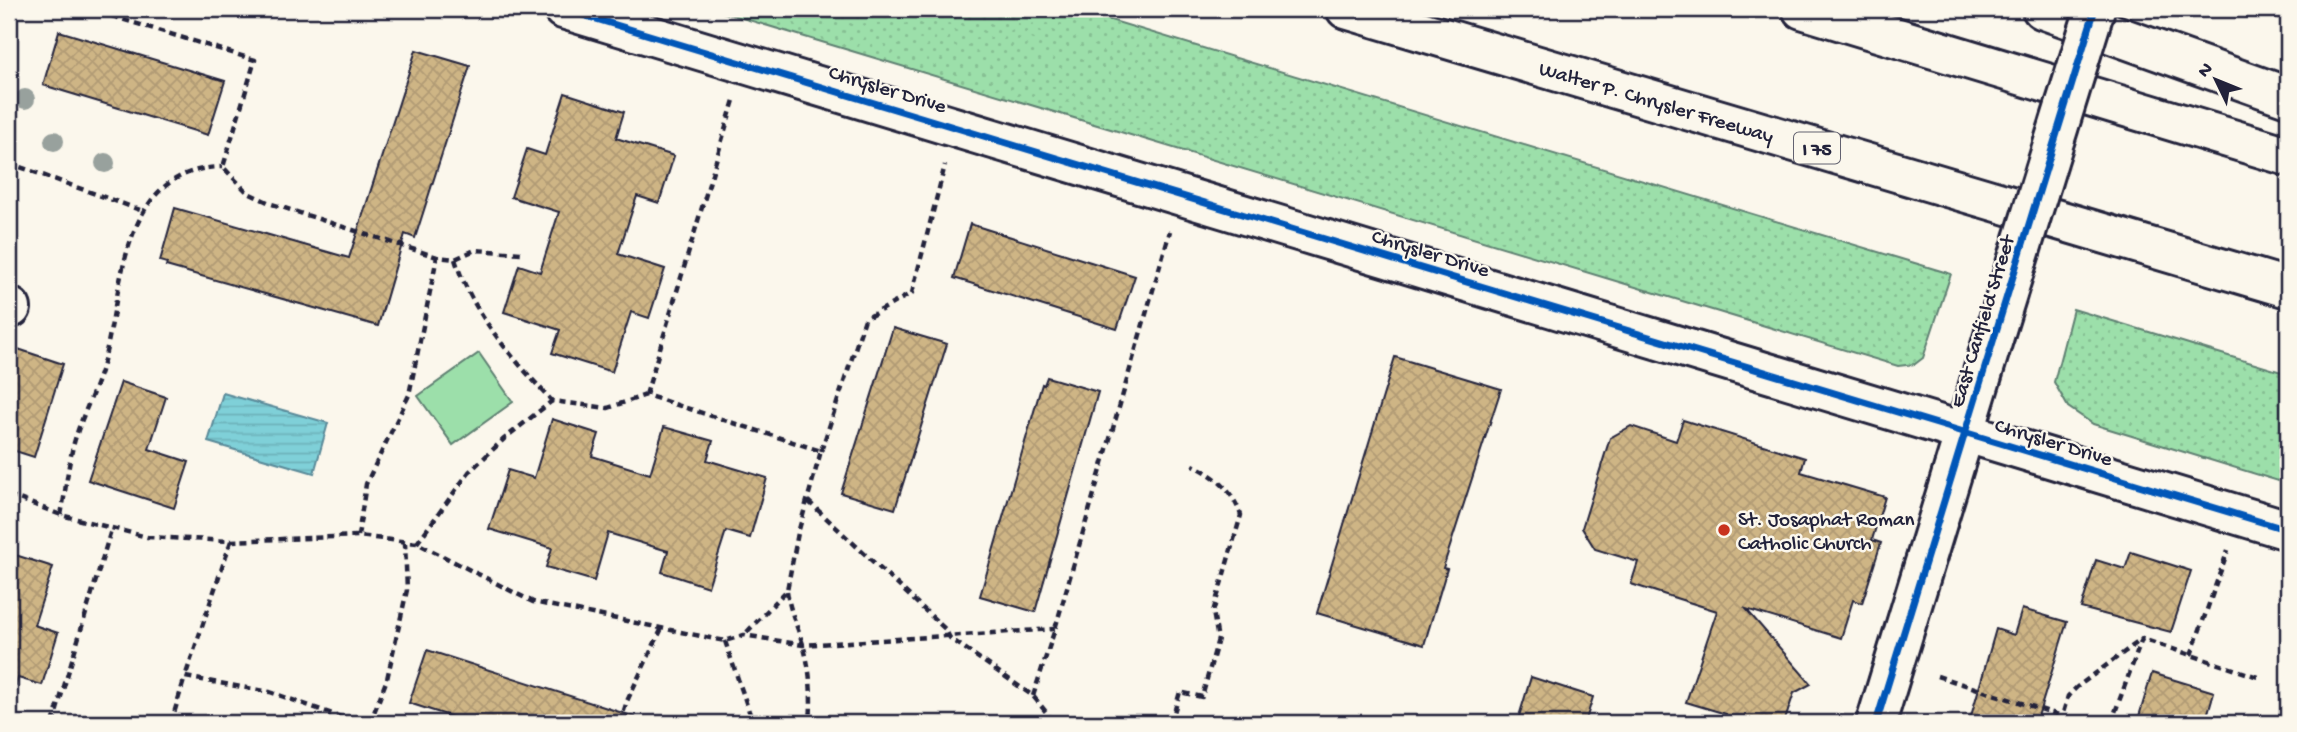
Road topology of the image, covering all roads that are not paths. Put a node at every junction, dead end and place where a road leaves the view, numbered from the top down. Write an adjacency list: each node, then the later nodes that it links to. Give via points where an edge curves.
1 (563, 9): 9 (main road, Chrysler Drive)
2 (1346, 9): 8 (main road, Walter P. Chrysler Freeway / I 75)
3 (1802, 9): 7 (main road)
4 (2042, 9): 6 (main road)
5 (2095, 9): 9 (main road, East Canfield Street, bridge)
6 (2288, 97)
7 (2288, 156)
8 (2288, 288)
9 (1965, 432): 10 (main road, Chrysler Drive); 11 (main road, East Canfield Street)
10 (2288, 530)
11 (1876, 723)

